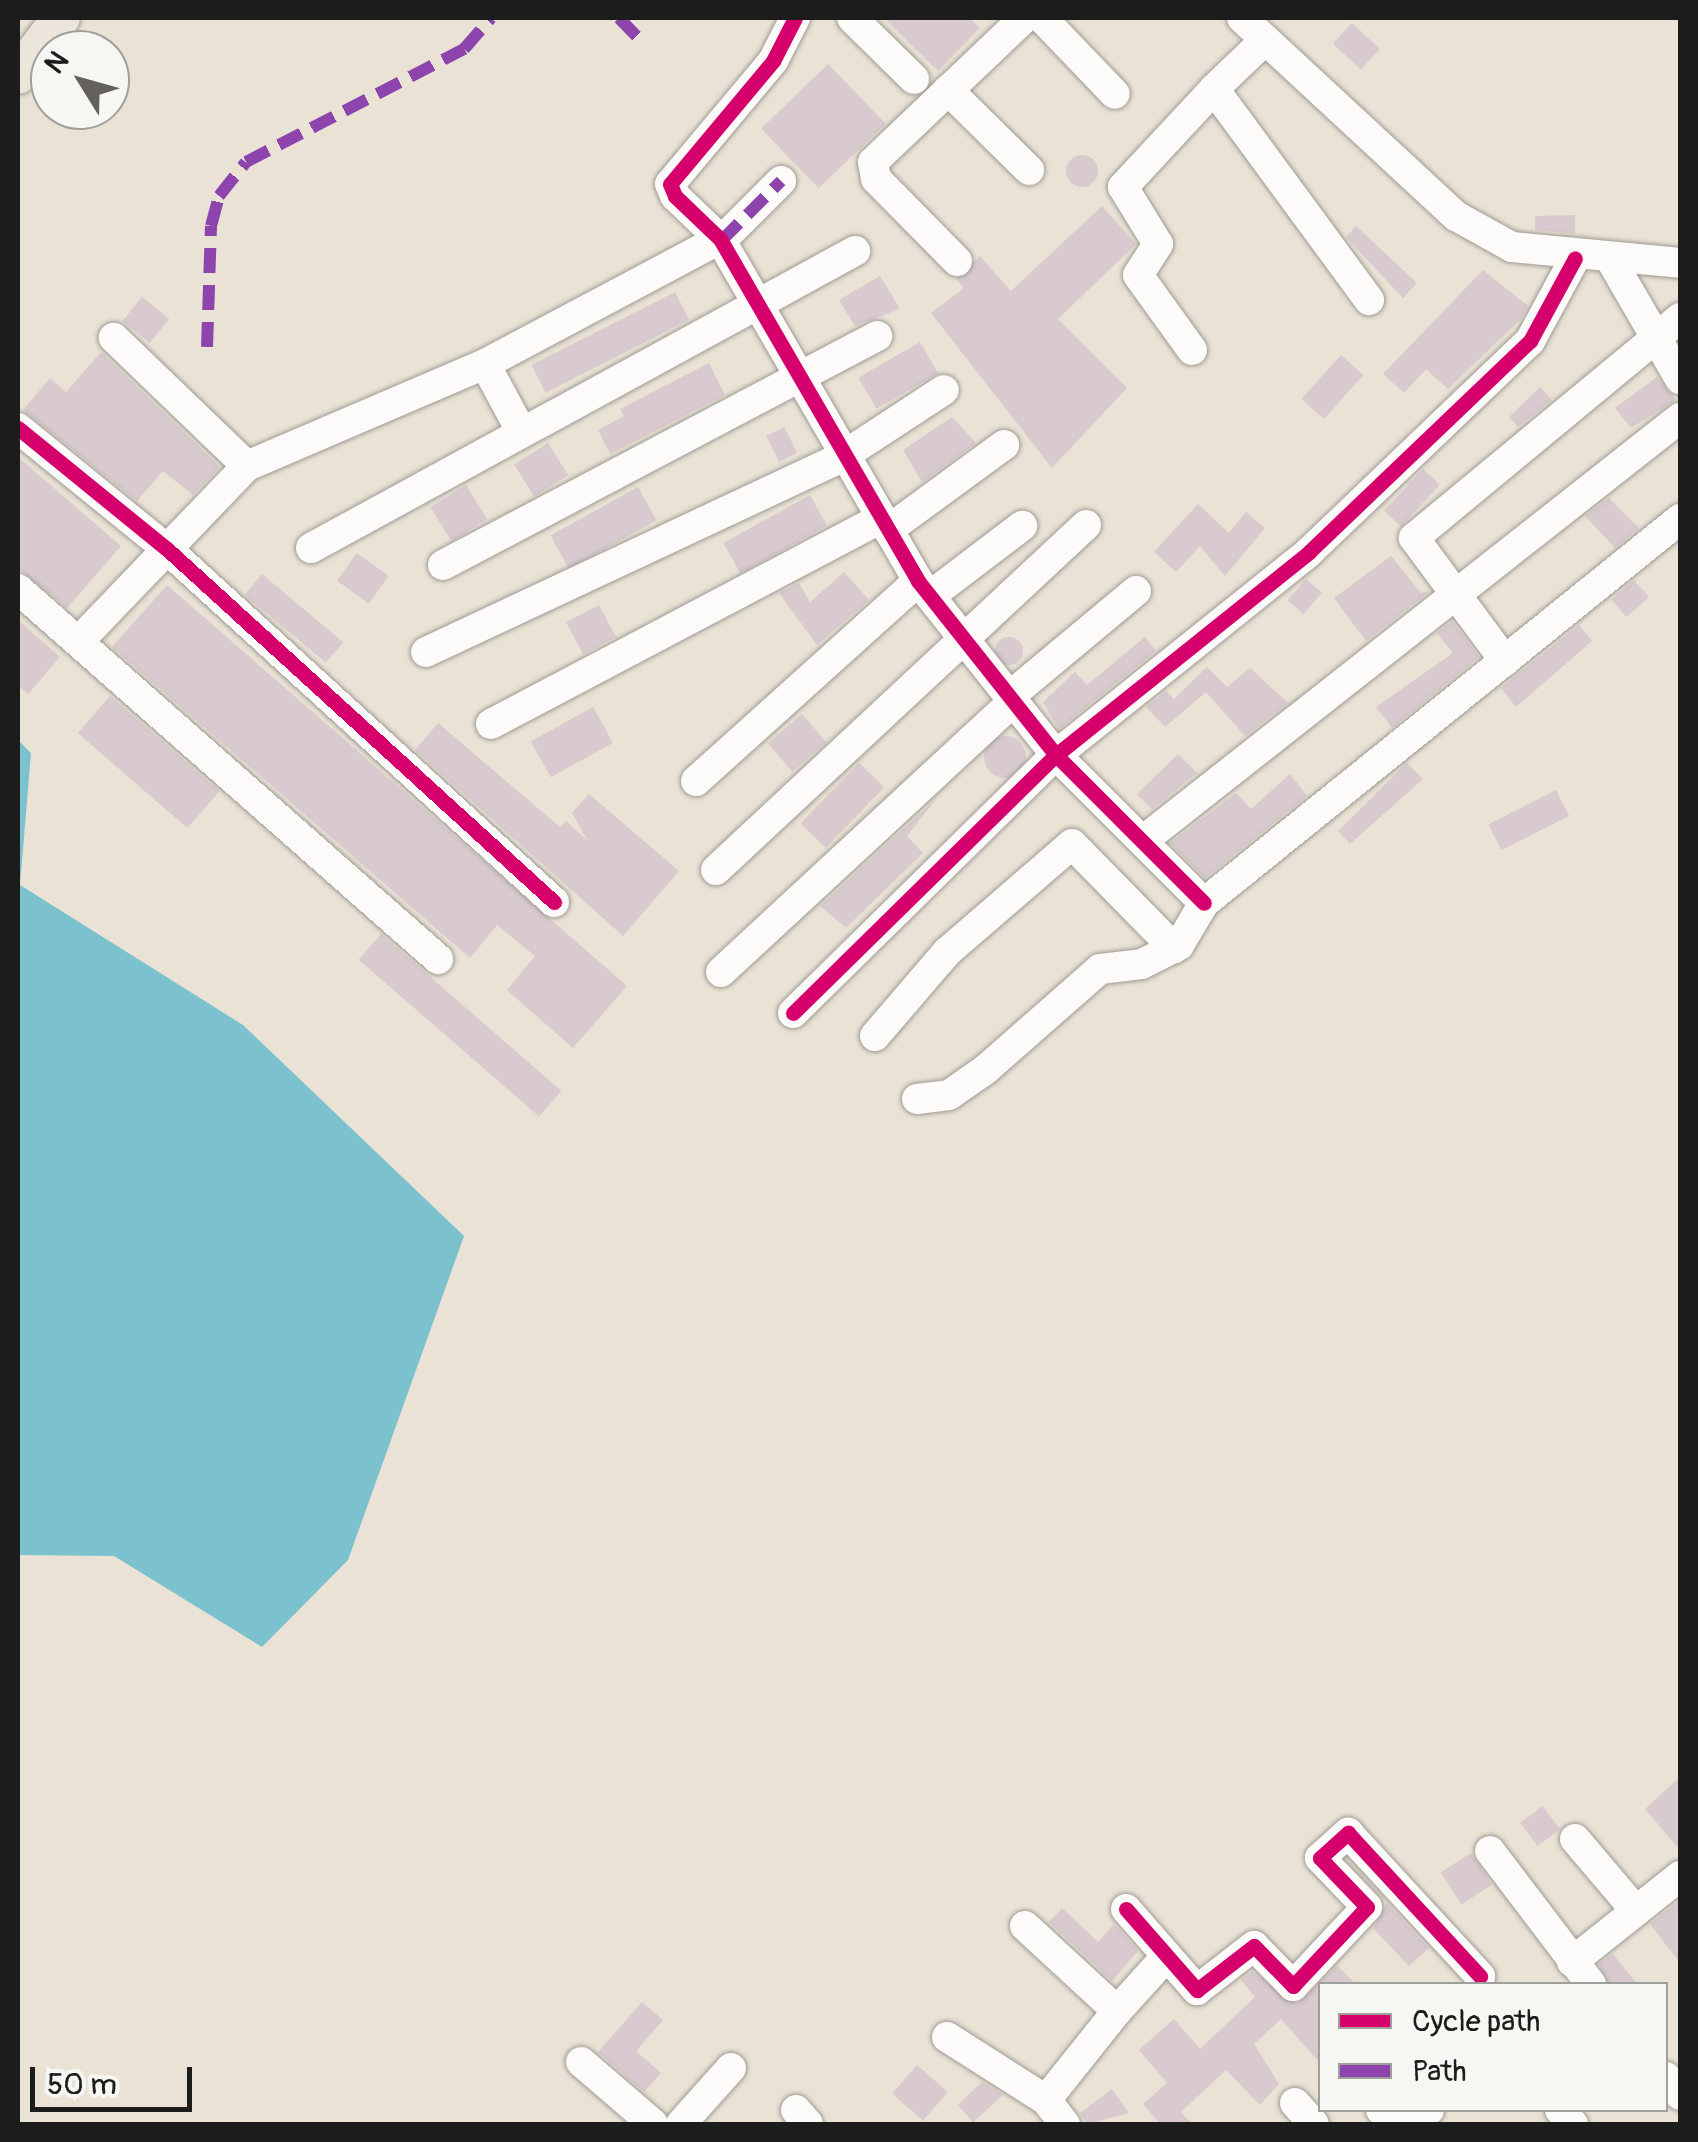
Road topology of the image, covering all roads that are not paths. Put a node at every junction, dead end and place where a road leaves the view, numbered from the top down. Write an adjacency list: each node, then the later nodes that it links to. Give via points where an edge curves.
1 (61, 18): 8 (main road)
2 (795, 18): 15 (street, via 772,60 670,184)
3 (852, 18): 9 (street)
4 (1024, 18): 10 (street)
5 (1042, 18): 12 (street)
6 (1242, 18): 7 (street)
7 (1264, 41): 11 (street); 17 (street, via 1456,216 1512,247)
8 (18, 75)
9 (914, 79)
10 (948, 90): 13 (street); 19 (street, via 871,173)
11 (1214, 90): 21 (street); 27 (street, via 1122,187 1158,244 1138,275)
12 (1114, 94)
13 (1029, 170)
14 (782, 181): 15 (street)
15 (720, 240): 22 (street); 28 (street)
16 (855, 250): 22 (street)
17 (1575, 258): 18 (street); 55 (street, via 1530,341 1406,460 1309,552)
18 (1611, 260): 20 (street); 26 (street)
19 (957, 261)
20 (1680, 262)
21 (1369, 300)
22 (757, 310): 30 (street); 34 (street)
23 (1680, 318): 26 (street)
24 (877, 336): 30 (street)
25 (114, 338): 37 (street)
26 (1656, 340): 29 (street); 48 (street, via 1418,528 1417,548)
27 (1192, 350)
28 (486, 364): 34 (street); 37 (street)
29 (1680, 378)
30 (795, 379): 36 (street); 44 (street)
31 (944, 390): 36 (street)
32 (1680, 418): 48 (street)
33 (18, 428): 43 (street)
34 (520, 430): 42 (street)
35 (1004, 445): 39 (street)
36 (840, 458): 39 (street); 51 (street)
37 (248, 466): 43 (street)
38 (1680, 519): 52 (street)
39 (884, 525): 46 (street); 54 (street)
40 (1086, 525): 50 (street)
41 (1022, 526): 46 (street)
42 (311, 548)
43 (167, 550): 49 (street); 59 (street)
44 (443, 565)
45 (18, 588): 49 (street)
46 (924, 588): 50 (street); 56 (street)
47 (1136, 591): 53 (street)
48 (1454, 596): 52 (street); 57 (street)
49 (79, 640): 62 (street)
50 (965, 640): 53 (street); 58 (street)
51 (426, 652)
52 (1504, 661): 60 (street)
53 (1012, 698): 55 (street); 63 (street)
54 (491, 724)
55 (1056, 755): 57 (street); 64 (street)
56 (696, 781)
57 (1145, 840): 60 (street)
58 (716, 870)
59 (554, 902)
60 (1204, 903): 61 (street)
61 (1174, 948): 65 (street, via 1072,844 947,952); 66 (street, via 1100,969 985,1070 949,1095)
62 (438, 959)
63 (720, 972)
64 (793, 1014)
65 (875, 1036)
66 (918, 1099)
67 (1574, 1840): 71 (street)
68 (1490, 1851): 74 (street)
69 (1680, 1876): 71 (street)
70 (1126, 1909): 73 (street)
71 (1636, 1911): 74 (street)
72 (1025, 1926): 76 (street)
73 (1166, 1957): 75 (street, via 1197,1990 1254,1946 1294,1986 1367,1907 1320,1858 1348,1833); 76 (street)
74 (1581, 1973)
75 (1480, 1982)
76 (1116, 2011): 80 (street)
77 (947, 2037): 80 (street)
78 (582, 2062): 81 (street)
79 (730, 2068): 82 (street)
80 (1046, 2100): 83 (street)
81 (653, 2124)
82 (681, 2124)
83 (1066, 2124)

